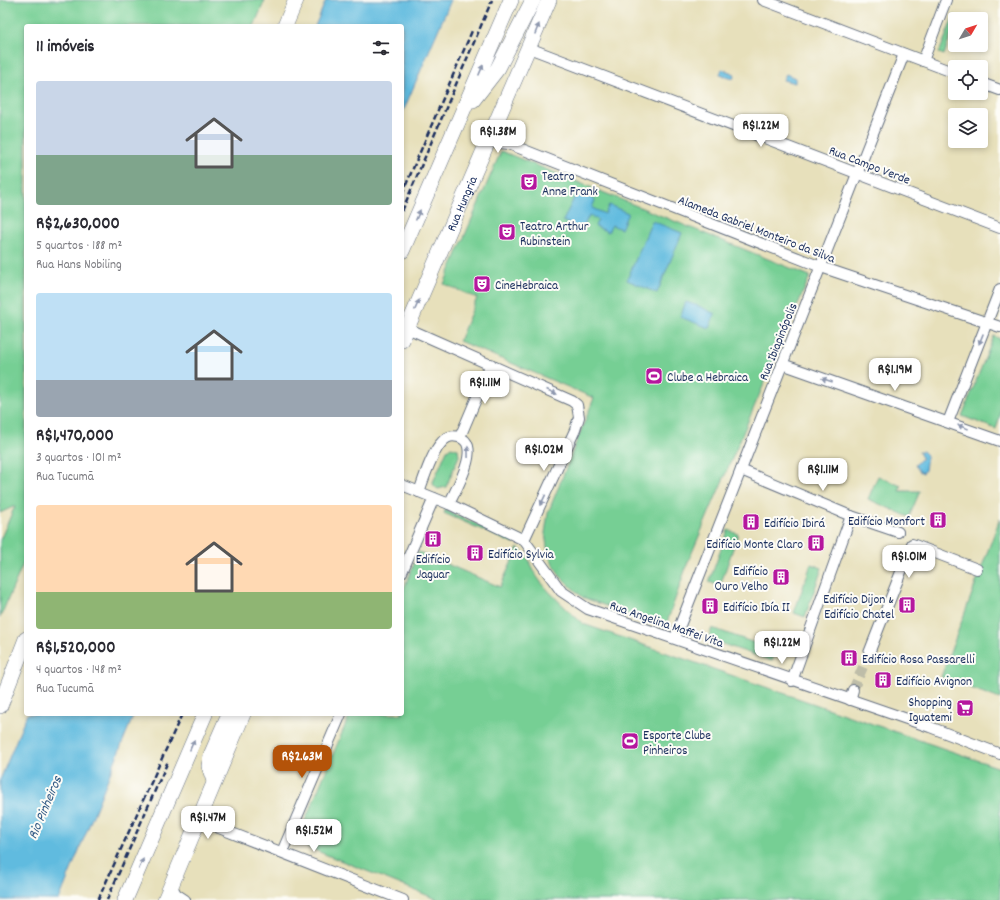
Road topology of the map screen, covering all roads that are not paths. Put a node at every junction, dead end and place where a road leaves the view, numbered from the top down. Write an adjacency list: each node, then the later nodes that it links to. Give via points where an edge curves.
1 (296, 0): 7 (highway)
2 (510, 0): 14 (highway, one-way to 2)
3 (533, 0): 14 (highway, via 498,68)
4 (549, 0): 8 (highway, Rua Hungria, one-way to 4)
5 (763, 0): 9 (street)
6 (946, 0): 10 (street)
7 (286, 24)
8 (529, 48): 15 (highway, Rua Hungria); 18 (street, Rua Campo Verde)
9 (904, 54): 10 (street); 18 (street, Rua Ibiapinópolis)
10 (923, 61): 11 (street)
11 (948, 70)
12 (988, 86): 13 (street)
13 (1000, 90)
14 (463, 111): 20 (highway, one-way to 14)
15 (495, 126): 16 (highway, Rua Hungria); 17 (street)
16 (488, 142): 17 (street, Alameda Gabriel Monteiro da Silva); 25 (highway, Rua Hungria, one-way to 16)
17 (509, 144): 21 (street, Alameda Gabriel Monteiro da Silva)
18 (857, 174): 19 (street, Rua Campo Verde); 21 (street, Rua Ibiapinópolis)
19 (1000, 228)
20 (404, 246)
21 (821, 267): 23 (street, Alameda Gabriel Monteiro da Silva); 27 (street, Rua Ibiapinópolis)
22 (1000, 289): 23 (street)
23 (987, 322): 24 (street, Alameda Gabriel Monteiro da Silva); 28 (street, one-way to 28)
24 (1000, 327)
25 (404, 334): 26 (street)
26 (491, 364): 29 (street); 38 (street, one-way to 38, via 572,400 579,410 575,430)
27 (782, 364): 28 (street, one-way to 27); 31 (street, Rua Ibiapinópolis)
28 (948, 422): 30 (street, one-way to 28)
29 (460, 437): 33 (street, via 447,437 438,447); 35 (street, one-way to 29, via 469,453 469,447)
30 (1000, 441)
31 (740, 470): 36 (street); 41 (street, Rua Ibiapinópolis)
32 (404, 486): 33 (street, Rua Angelina Maffei Vita)
33 (419, 492): 34 (street, Rua Angelina Maffei Vita)
34 (434, 498): 35 (street, Rua Angelina Maffei Vita); 39 (street)
35 (449, 504): 38 (street, Rua Angelina Maffei Vita)
36 (851, 516): 37 (street); 44 (street)
37 (898, 532)
38 (524, 540): 41 (street, Rua Angelina Maffei Vita, via 552,580 572,600 620,621)
39 (404, 567)
40 (977, 569): 43 (street, via 912,544)
41 (675, 638): 44 (street, Rua Angelina Maffei Vita)
42 (24, 644): 47 (highway)
43 (868, 653)
44 (792, 681): 46 (street, Rua Angelina Maffei Vita)
45 (853, 690): 46 (street)
46 (850, 700): 52 (street, Rua Angelina Maffei Vita)
47 (0, 706)
48 (205, 716): 59 (highway, one-way to 48)
49 (228, 716): 53 (highway, via 209,766)
50 (242, 716): 53 (highway)
51 (341, 716): 57 (street)
52 (1000, 754)
53 (214, 781): 54 (highway)
54 (202, 813): 55 (street, via 209,822); 56 (highway)
55 (219, 828): 56 (street); 57 (street)
56 (193, 834): 58 (highway)
57 (282, 852): 62 (street)
58 (172, 885): 60 (highway); 61 (street, via 176,894)
59 (125, 900)
60 (165, 900)
61 (185, 900)
62 (401, 900)

